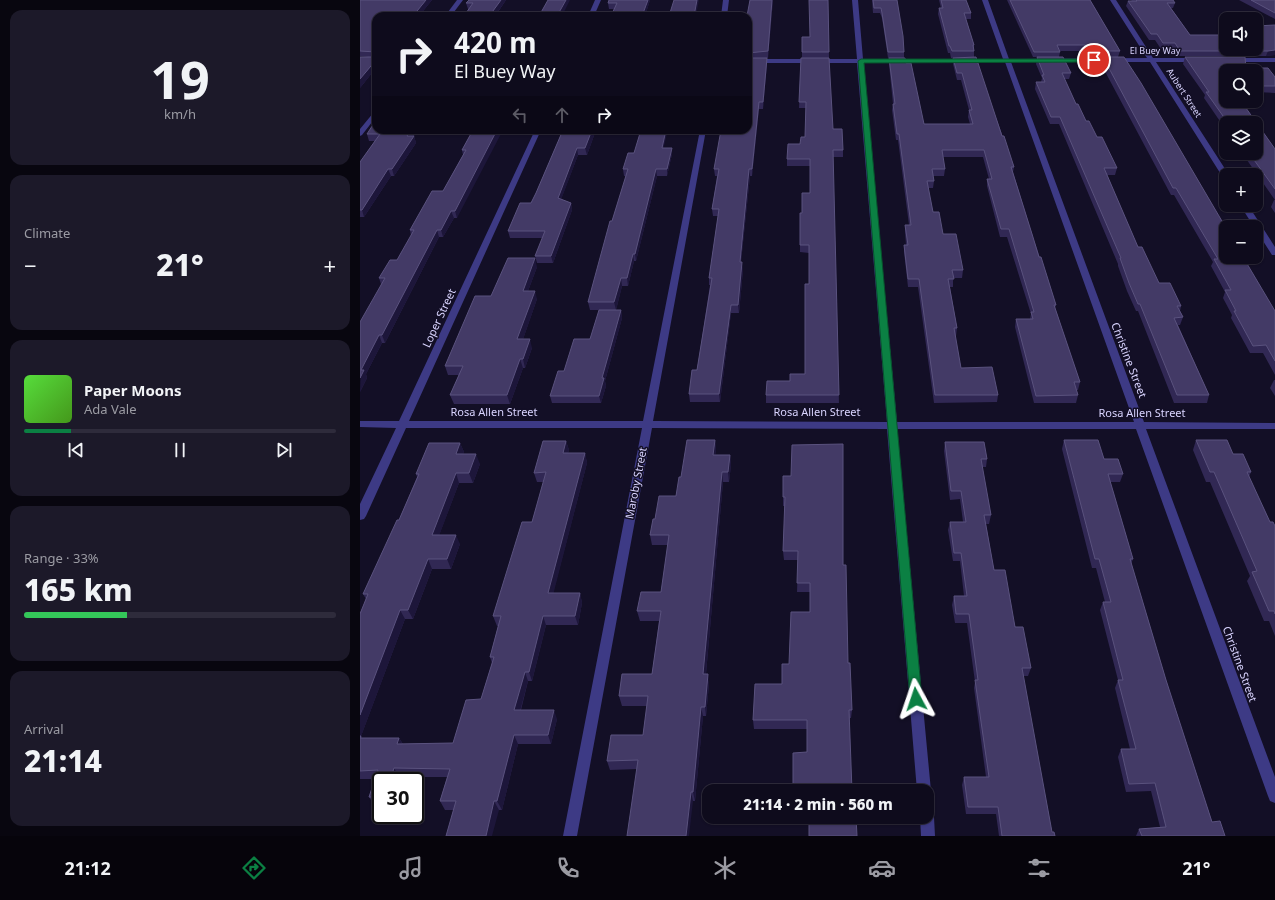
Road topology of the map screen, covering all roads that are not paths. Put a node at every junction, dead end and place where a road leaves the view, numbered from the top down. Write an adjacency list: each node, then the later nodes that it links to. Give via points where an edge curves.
1 (460, 0): 7 (street)
2 (598, 0): 8 (street)
3 (726, 0): 9 (street)
4 (855, 0): 16 (street)
5 (985, 0): 10 (street, Christine Street)
6 (1113, 0): 11 (street, Aubert Street)
7 (451, 12)
8 (593, 12)
9 (724, 12)
10 (1006, 60): 11 (street, El Buey Way); 16 (street, El Buey Way); 28 (street, Christine Street)
11 (1152, 60): 12 (street, El Buey Way); 21 (street, Aubert Street)
12 (1206, 60)
13 (1229, 60): 14 (street)
14 (1275, 60)
15 (752, 61): 16 (street, El Buey Way)
16 (861, 61): 26 (street)
17 (372, 118): 18 (street)
18 (360, 134)
19 (536, 134): 25 (street, Loper Street)
20 (702, 134): 27 (street, Maroby Street)
21 (1221, 168)
22 (1249, 212): 23 (street)
23 (1275, 253)
24 (360, 424): 25 (street, Rosa Allen Street)
25 (404, 424): 27 (street, Rosa Allen Street); 30 (street, Loper Street)
26 (893, 424): 27 (street, Rosa Allen Street); 28 (street, Rosa Allen Street); 31 (street)
27 (647, 425): 34 (street, Maroby Street)
28 (1141, 425): 29 (street, Rosa Allen Street); 32 (street, Christine Street)
29 (1275, 426)
30 (360, 516)
31 (923, 784)
32 (1275, 796)
33 (927, 824): 35 (street)
34 (570, 836)
35 (928, 836)

